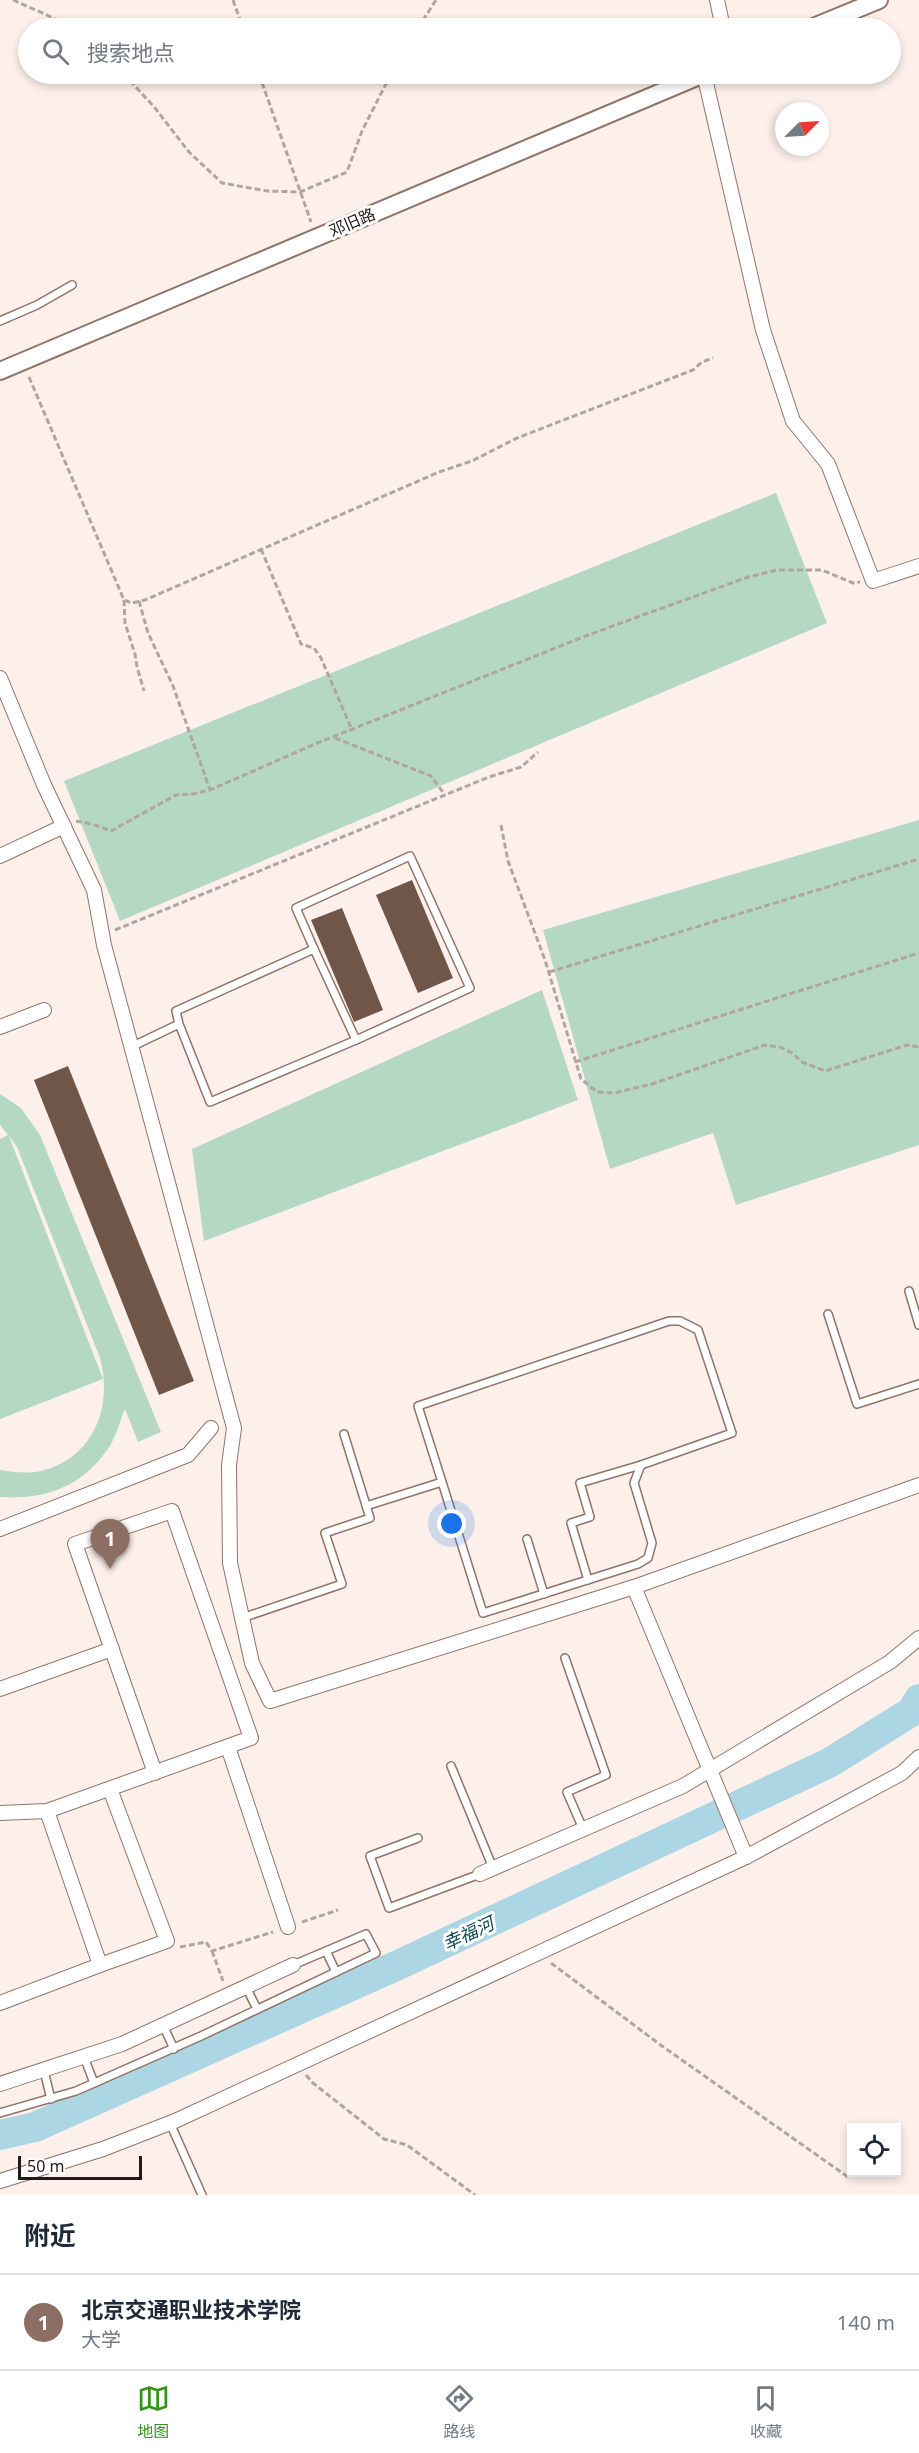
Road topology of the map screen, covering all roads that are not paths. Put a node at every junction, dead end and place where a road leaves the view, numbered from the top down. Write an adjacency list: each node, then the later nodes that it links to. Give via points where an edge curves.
1 (717, 0): 3 (street)
2 (879, 0): 4 (street)
3 (721, 18)
4 (835, 18)
5 (680, 84): 9 (street, 邓旧路)
6 (706, 84): 10 (street, via 763,330 793,421 828,464 873,581)
7 (72, 285): 8 (lane)
8 (0, 321)
9 (0, 371)
10 (919, 566)
11 (0, 678): 12 (street)
12 (64, 826): 13 (street); 19 (street, via 94,890)
13 (0, 856)
14 (314, 949): 16 (lane, via 176,1011); 18 (lane); 18 (lane, via 296,908 410,856 470,988)
15 (44, 1010): 17 (street)
16 (179, 1024): 18 (lane, via 210,1102); 19 (lane)
17 (0, 1027)
18 (356, 1040)
19 (132, 1047): 35 (street, via 234,1428 229,1464 230,1563)
20 (909, 1291): 22 (lane)
21 (828, 1314): 23 (lane, via 857,1404)
22 (919, 1324)
23 (919, 1384)
24 (211, 1428): 30 (street, via 188,1455)
25 (344, 1434): 29 (lane)
26 (641, 1465): 27 (lane, via 732,1433 698,1330 680,1321 669,1321 418,1406); 32 (lane, via 634,1483 651,1543 648,1558); 32 (lane, via 580,1483 590,1517 572,1523)
27 (442, 1482): 29 (lane); 34 (lane, via 483,1612)
28 (919, 1485): 33 (street)
29 (366, 1506): 35 (lane, via 370,1518 325,1533 342,1584)
30 (0, 1530)
31 (527, 1539): 34 (lane)
32 (588, 1580): 34 (lane)
33 (634, 1587): 35 (street, via 270,1701 252,1663); 43 (street)
34 (544, 1594)
35 (242, 1618)
36 (919, 1638): 43 (street, via 890,1662)
37 (112, 1649): 39 (street); 40 (street, via 75,1544 172,1510 250,1738); 44 (street)
38 (565, 1658): 48 (lane, via 606,1775 567,1792)
39 (0, 1689)
40 (228, 1747): 44 (street); 52 (street)
41 (919, 1757): 50 (street, via 902,1773)
42 (451, 1766): 51 (lane)
43 (712, 1770): 48 (street); 50 (street)
44 (155, 1773): 45 (street)
45 (110, 1789): 46 (street); 54 (street, via 167,1941)
46 (47, 1811): 47 (street); 54 (street)
47 (0, 1813)
48 (582, 1829): 51 (street)
49 (418, 1838): 51 (lane, via 370,1856 389,1908)
50 (746, 1857): 68 (street)
51 (487, 1871)
52 (288, 1927)
53 (326, 1951): 55 (lane); 56 (lane); 56 (lane, via 366,1934 376,1953)
54 (100, 1965): 58 (street)
55 (293, 1965): 57 (street)
56 (336, 1972): 59 (lane)
57 (246, 1987): 59 (lane); 60 (street)
58 (0, 2003)
59 (258, 2009): 61 (lane)
60 (163, 2025): 61 (lane); 62 (street)
61 (174, 2049): 64 (lane)
62 (84, 2057): 63 (street); 64 (lane)
63 (44, 2071): 65 (street); 66 (lane)
64 (94, 2083): 66 (lane)
65 (0, 2084)
66 (51, 2099): 67 (lane)
67 (0, 2113)
68 (170, 2123): 69 (street); 70 (lane)
69 (0, 2181)
70 (202, 2195)

